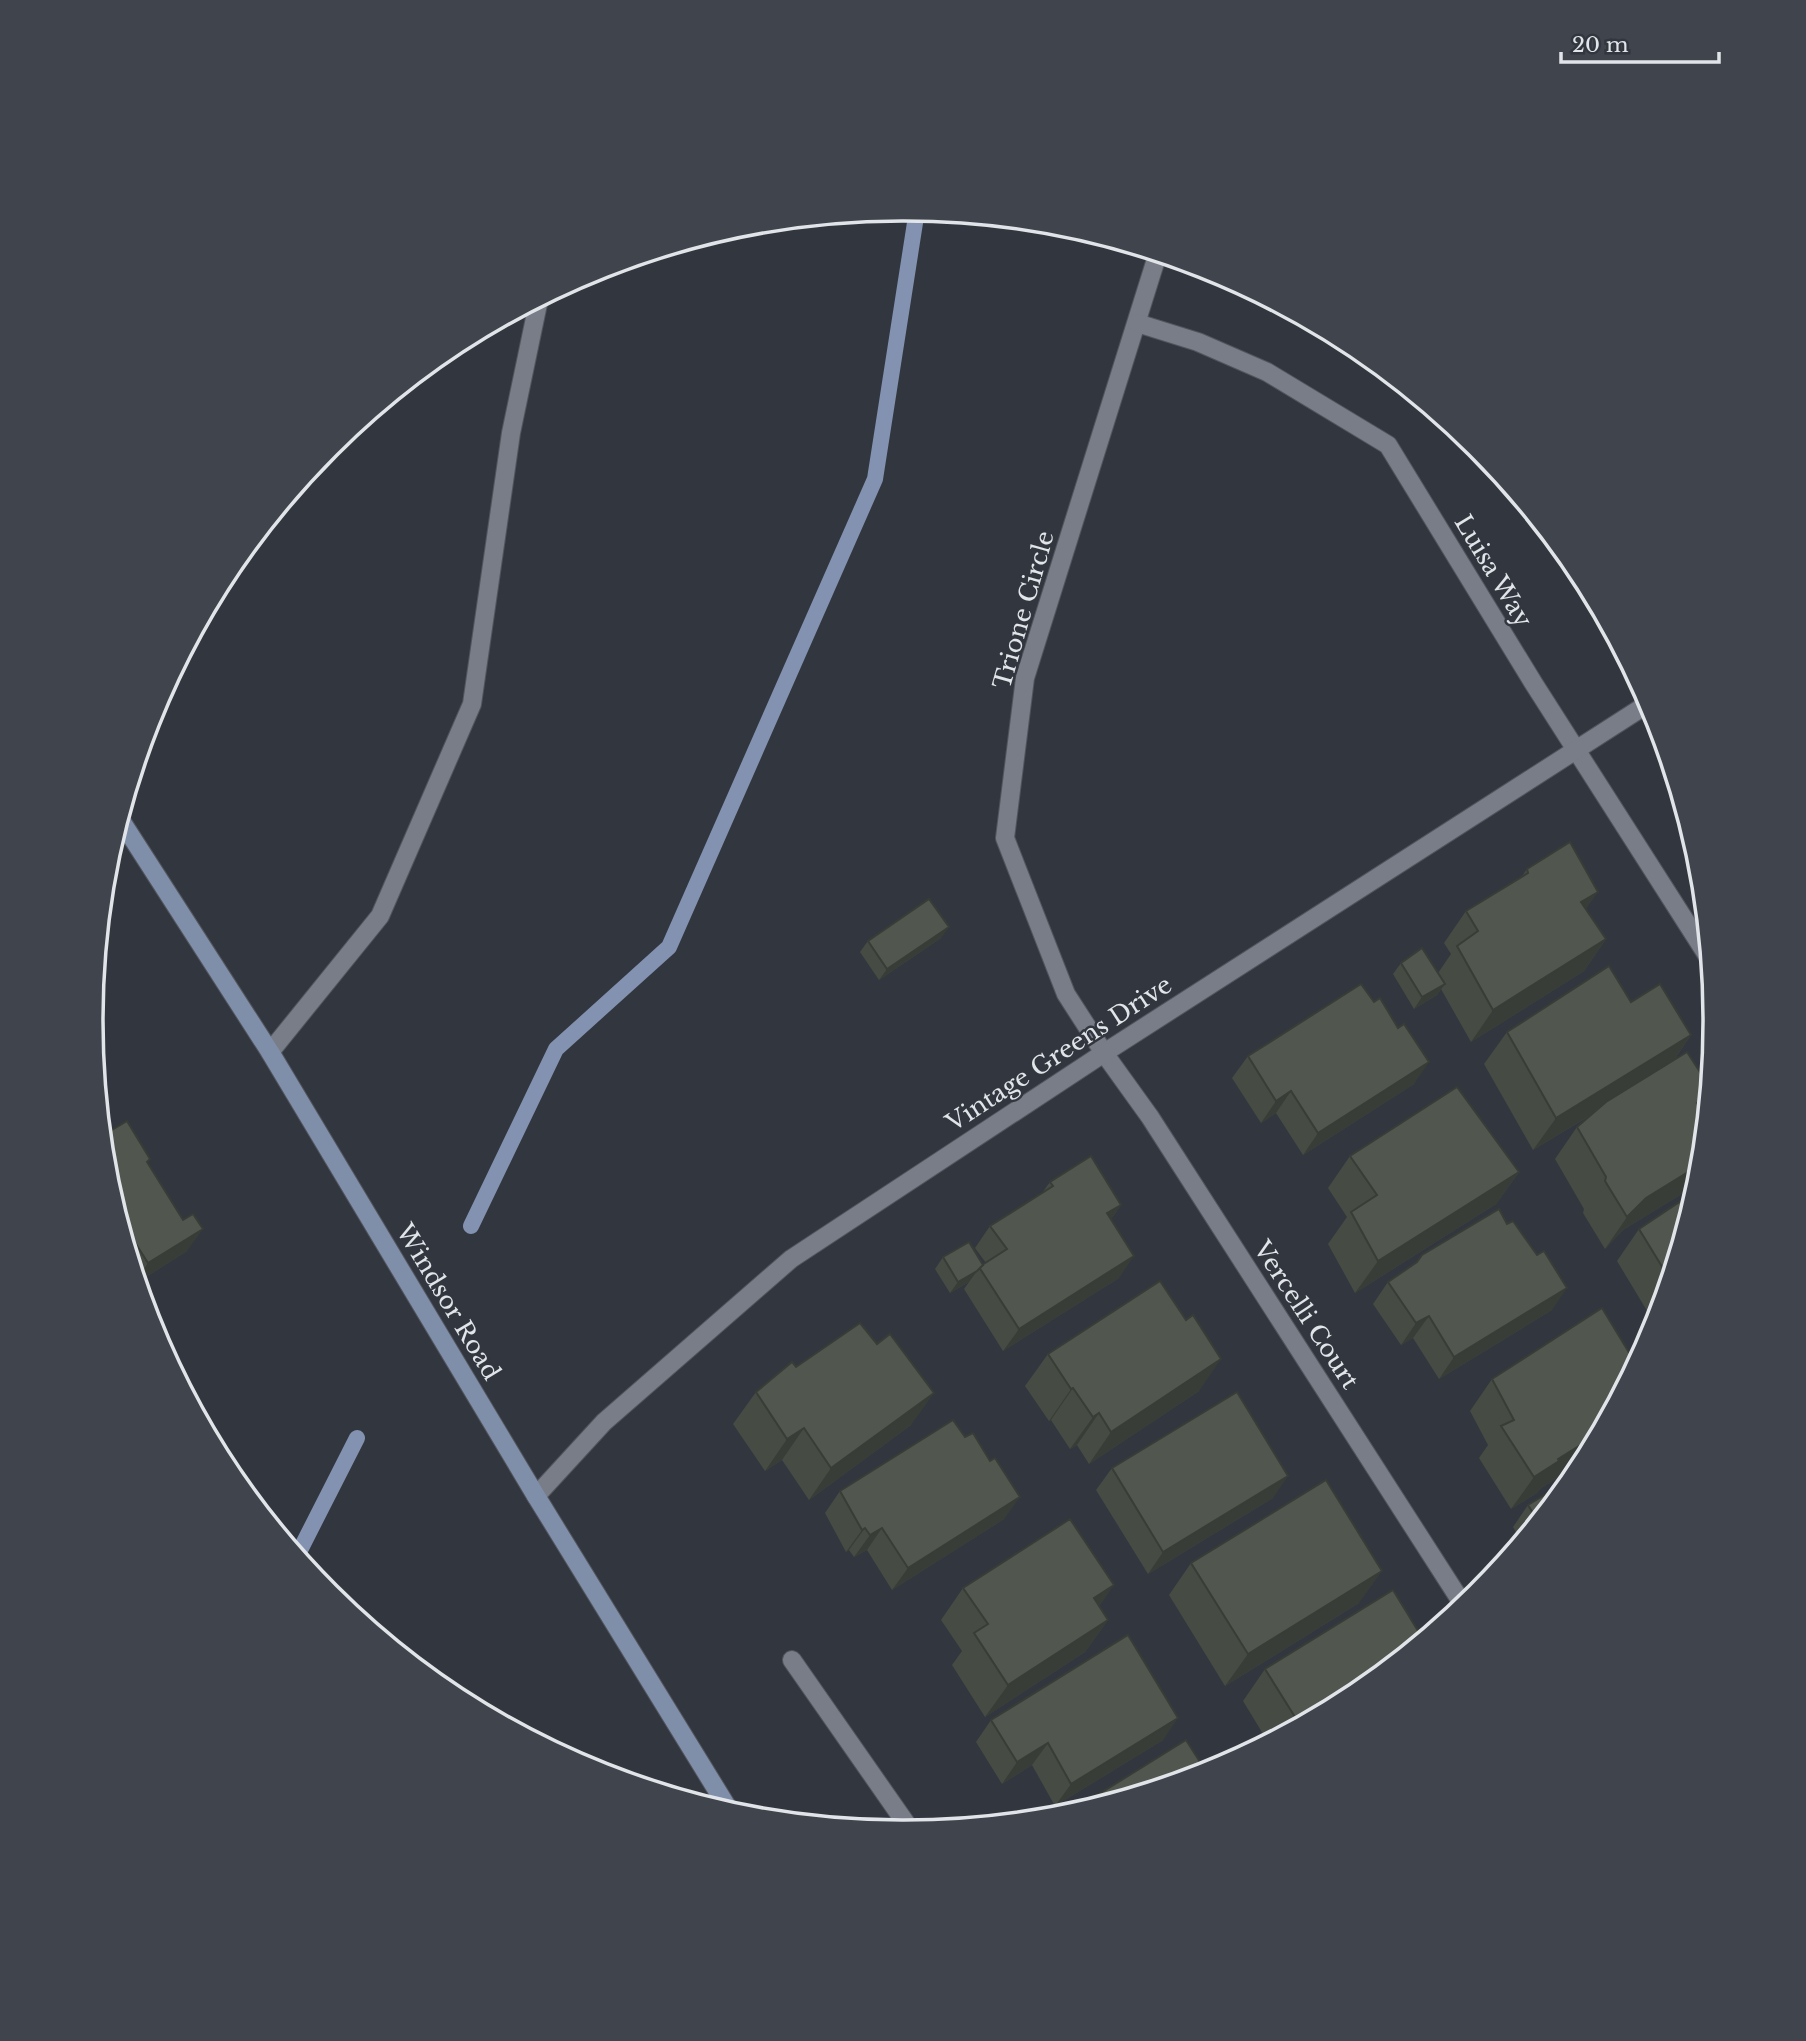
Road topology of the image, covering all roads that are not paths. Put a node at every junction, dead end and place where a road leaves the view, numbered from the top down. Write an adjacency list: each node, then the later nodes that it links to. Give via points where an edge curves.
1 (1155, 262): 3 (street, Trione Circle)
2 (537, 310): 8 (street, via 511,433 472,704 380,916)
3 (1137, 323): 5 (street, Luisa Way, via 1198,342 1267,372 1388,445); 9 (street, Trione Circle, via 1025,678 1005,838 1066,994)
4 (1640, 709): 5 (street, Vintage Greens Drive)
5 (1577, 749): 7 (street, Luisa Way); 9 (street, Vintage Greens Drive)
6 (127, 830): 8 (main road, Windsor Road)
7 (1698, 941)
8 (270, 1052): 10 (main road, Windsor Road)
9 (1104, 1053): 10 (street, Vintage Greens Drive, via 791,1259 604,1422); 11 (street, Vercelli Court, via 1150,1117)
10 (536, 1496): 13 (main road, Windsor Road)
11 (1458, 1596)
12 (792, 1660): 14 (street)
13 (723, 1799)
14 (904, 1820)

